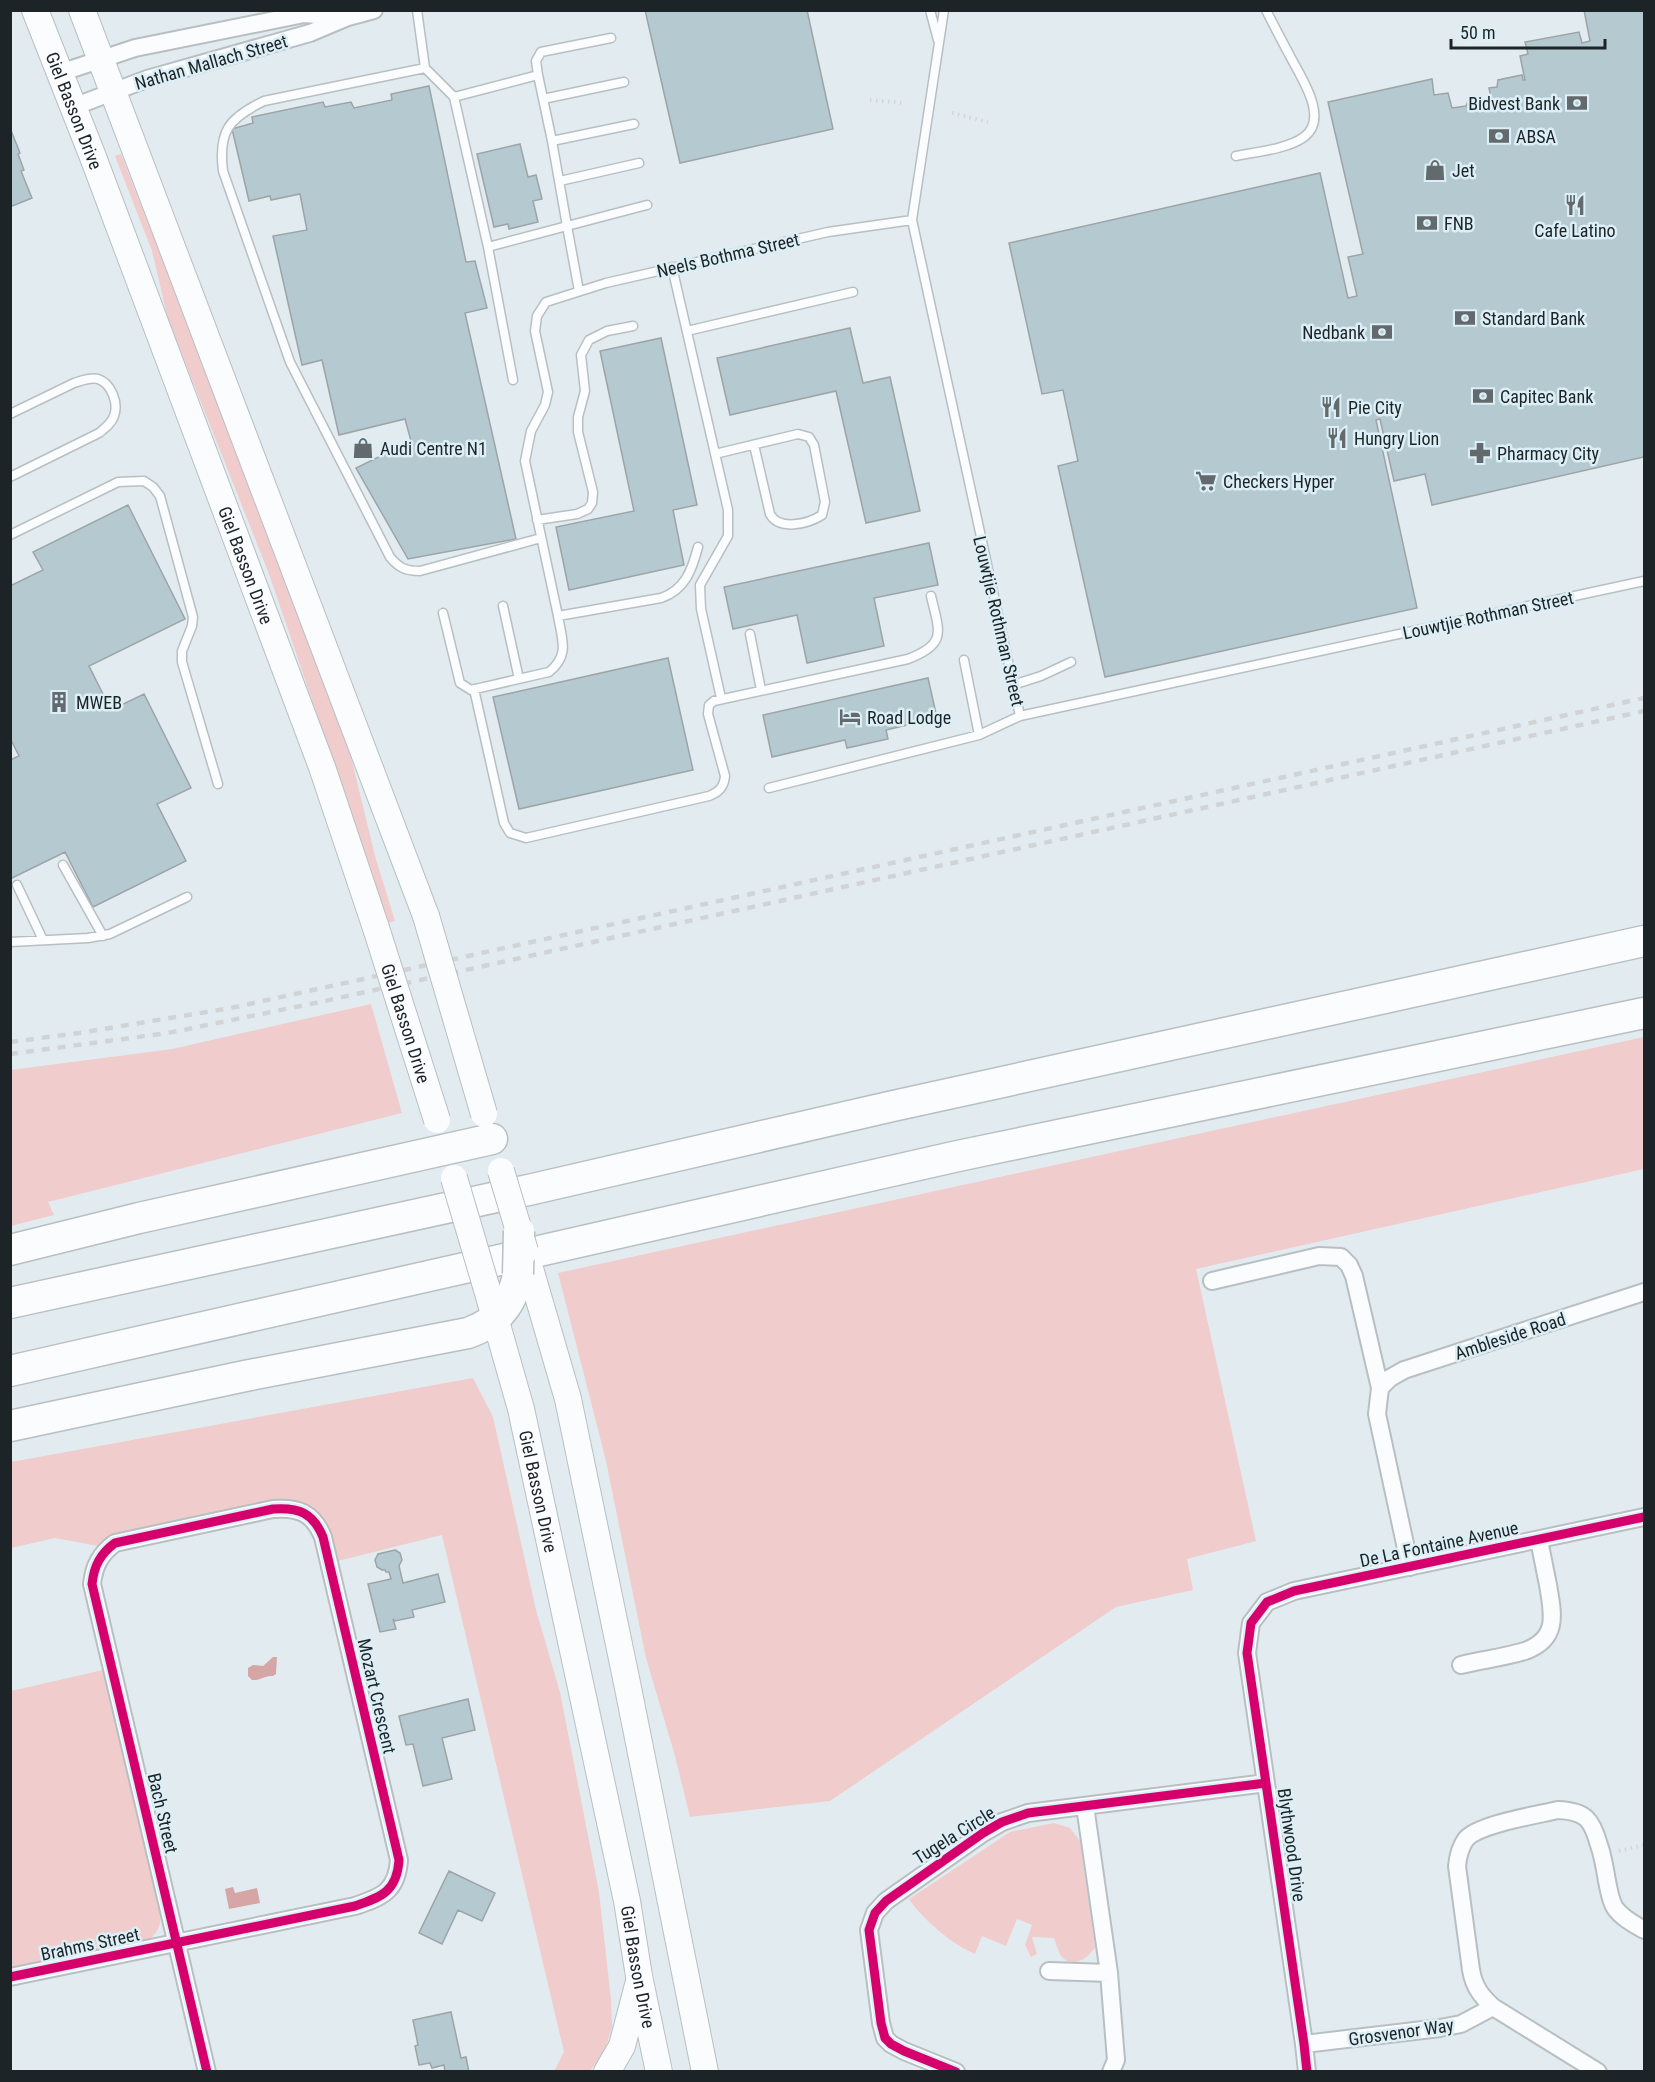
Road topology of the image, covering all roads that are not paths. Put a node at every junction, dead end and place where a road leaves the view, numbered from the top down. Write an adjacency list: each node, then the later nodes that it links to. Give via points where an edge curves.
1 (35, 10): 13 (main road, Giel Basson Drive)
2 (82, 10): 11 (main road)
3 (374, 10): 8 (street, Nathan Mallach Street)
4 (417, 10): 12 (lane)
5 (930, 10): 10 (lane, Louwtjie Rothman Street)
6 (944, 10): 10 (lane, Louwtjie Rothman Street)
7 (1266, 10): 22 (lane, via 1310,95 1314,112 1305,136)
8 (348, 17): 11 (street, Nathan Mallach Street, via 304,14); 16 (street, Nathan Mallach Street, via 310,33)
9 (611, 38): 14 (lane, via 541,52 536,61)
10 (938, 40): 26 (lane, Louwtjie Rothman Street)
11 (101, 58): 13 (street, Nathan Mallach Street); 16 (main road)
12 (425, 69): 17 (lane); 41 (lane, via 264,101 245,110 222,140 223,171 290,362 396,564 420,571)
13 (60, 74): 19 (main road, Giel Basson Drive)
14 (538, 75): 17 (lane); 18 (lane)
15 (624, 82): 18 (lane)
16 (114, 92): 19 (street, Nathan Mallach Street); 68 (main road, bridge, via 426,916)
17 (454, 97): 28 (lane)
18 (543, 99): 21 (lane)
19 (74, 106): 69 (main road, Giel Basson Drive, bridge, via 318,756)
20 (634, 124): 21 (lane)
21 (552, 141): 24 (lane)
22 (1236, 156)
23 (639, 163): 24 (lane)
24 (560, 181): 27 (lane)
25 (647, 205): 27 (lane)
26 (912, 220): 29 (lane, Neels Bothma Street, via 828,232); 52 (lane, Louwtjie Rothman Street)
27 (567, 226): 28 (lane); 30 (lane)
28 (488, 247): 34 (lane)
29 (672, 267): 30 (lane, Neels Bothma Street); 33 (lane)
30 (579, 291): 39 (lane, Neels Bothma Street, via 546,302 537,316 535,331 548,392 531,431 525,461)
31 (853, 292): 33 (lane)
32 (633, 326): 39 (lane, via 607,331 589,340 581,355 585,391 578,432 593,492 592,503 577,514)
33 (687, 331): 37 (lane)
34 (513, 380)
35 (10, 414): 38 (lane, via 74,383 97,379 111,391 116,407 109,426 99,433)
36 (754, 445): 36 (lane, via 798,434 809,437 825,502 822,515 791,524 774,521); 37 (lane)
37 (715, 454): 55 (lane, via 728,510 728,536 700,585 700,596)
38 (10, 477)
39 (537, 520): 41 (lane)
40 (10, 535): 58 (lane, via 118,482 144,481 153,487 160,496 193,616 182,662)
41 (541, 538): 47 (lane)
42 (698, 547): 47 (lane, via 682,586 674,594)
43 (1644, 581): 56 (lane, Louwtjie Rothman Street)
44 (931, 596): 54 (lane, via 938,640 924,653)
45 (503, 606): 51 (lane)
46 (443, 613): 53 (lane, via 460,683)
47 (558, 616): 51 (lane, via 564,646 558,664 549,672)
48 (750, 634): 54 (lane)
49 (964, 660): 57 (lane)
50 (1071, 662): 52 (lane)
51 (519, 678): 53 (lane)
52 (1013, 685): 56 (lane, Louwtjie Rothman Street)
53 (474, 689): 55 (lane, via 504,823 510,833 526,838 716,793 725,776 708,714 714,700)
54 (761, 690): 55 (lane)
55 (721, 698)
56 (1020, 716): 57 (lane)
57 (979, 735): 59 (lane)
58 (218, 784)
59 (769, 788)
60 (63, 865): 63 (lane)
61 (17, 885): 64 (lane)
62 (187, 897): 63 (lane)
63 (103, 936): 64 (lane)
64 (43, 940): 66 (lane)
65 (1644, 941): 75 (highway)
66 (10, 942)
67 (1644, 1013): 77 (highway, via 958,1156)
68 (488, 1127): 69 (highway); 70 (main road, bridge)
69 (446, 1149): 71 (highway); 76 (main road, Giel Basson Drive, bridge)
70 (519, 1231): 72 (highway, bridge)
71 (10, 1250)
72 (524, 1273): 76 (highway); 99 (main road, via 568,1399)
73 (1212, 1281): 78 (street, via 1319,1256 1341,1257 1354,1276)
74 (1644, 1292): 78 (street, Ambleside Road, via 1404,1370)
75 (10, 1304)
76 (496, 1319): 79 (highway, via 468,1333); 92 (main road, Giel Basson Drive, via 521,1409 627,1901)
77 (10, 1371)
78 (1380, 1388): 83 (street, via 1377,1414)
79 (10, 1426)
80 (1644, 1517): 81 (street, De La Fontaine Avenue)
81 (1539, 1540): 83 (street, De La Fontaine Avenue); 85 (street, via 1553,1613 1547,1636 1525,1650)
82 (97, 1562): 89 (street, Bach Street, via 92,1584); 89 (street, Mozart Crescent, via 115,1543 273,1509 288,1508 311,1518 323,1538 399,1860 390,1888 378,1899)
83 (1410, 1567): 84 (street, De La Fontaine Avenue, via 1294,1591 1267,1602)
84 (1251, 1623): 86 (street, Blythwood Drive, via 1247,1653)
85 (1461, 1665)
86 (1266, 1783): 87 (street, Tugela Circle); 95 (street, Blythwood Drive)
87 (1085, 1806): 91 (street); 100 (street, Tugela Circle, via 1028,1813 1002,1822 903,1887 875,1913 869,1930 885,2038 904,2051)
88 (1644, 1930): 94 (street, via 1616,1909 1593,1824 1584,1815 1558,1810 1478,1830 1466,1840 1458,1866 1471,1970 1479,1994)
89 (176, 1943): 93 (street, Brahms Street); 96 (street, Bach Street)
90 (1049, 1971): 91 (street)
91 (1109, 1973): 101 (street, via 1116,2060)
92 (639, 1976): 97 (main road, via 622,2046); 98 (main road, Giel Basson Drive)
93 (10, 1977)
94 (1493, 2007): 95 (street, Grosvenor Way, via 1461,2024); 103 (street)
95 (1305, 2044): 102 (street, Blythwood Drive)
96 (207, 2072)
97 (607, 2072)
98 (659, 2072)
99 (705, 2072)
100 (956, 2072)
101 (1111, 2072)
102 (1307, 2072)
103 (1598, 2072)

